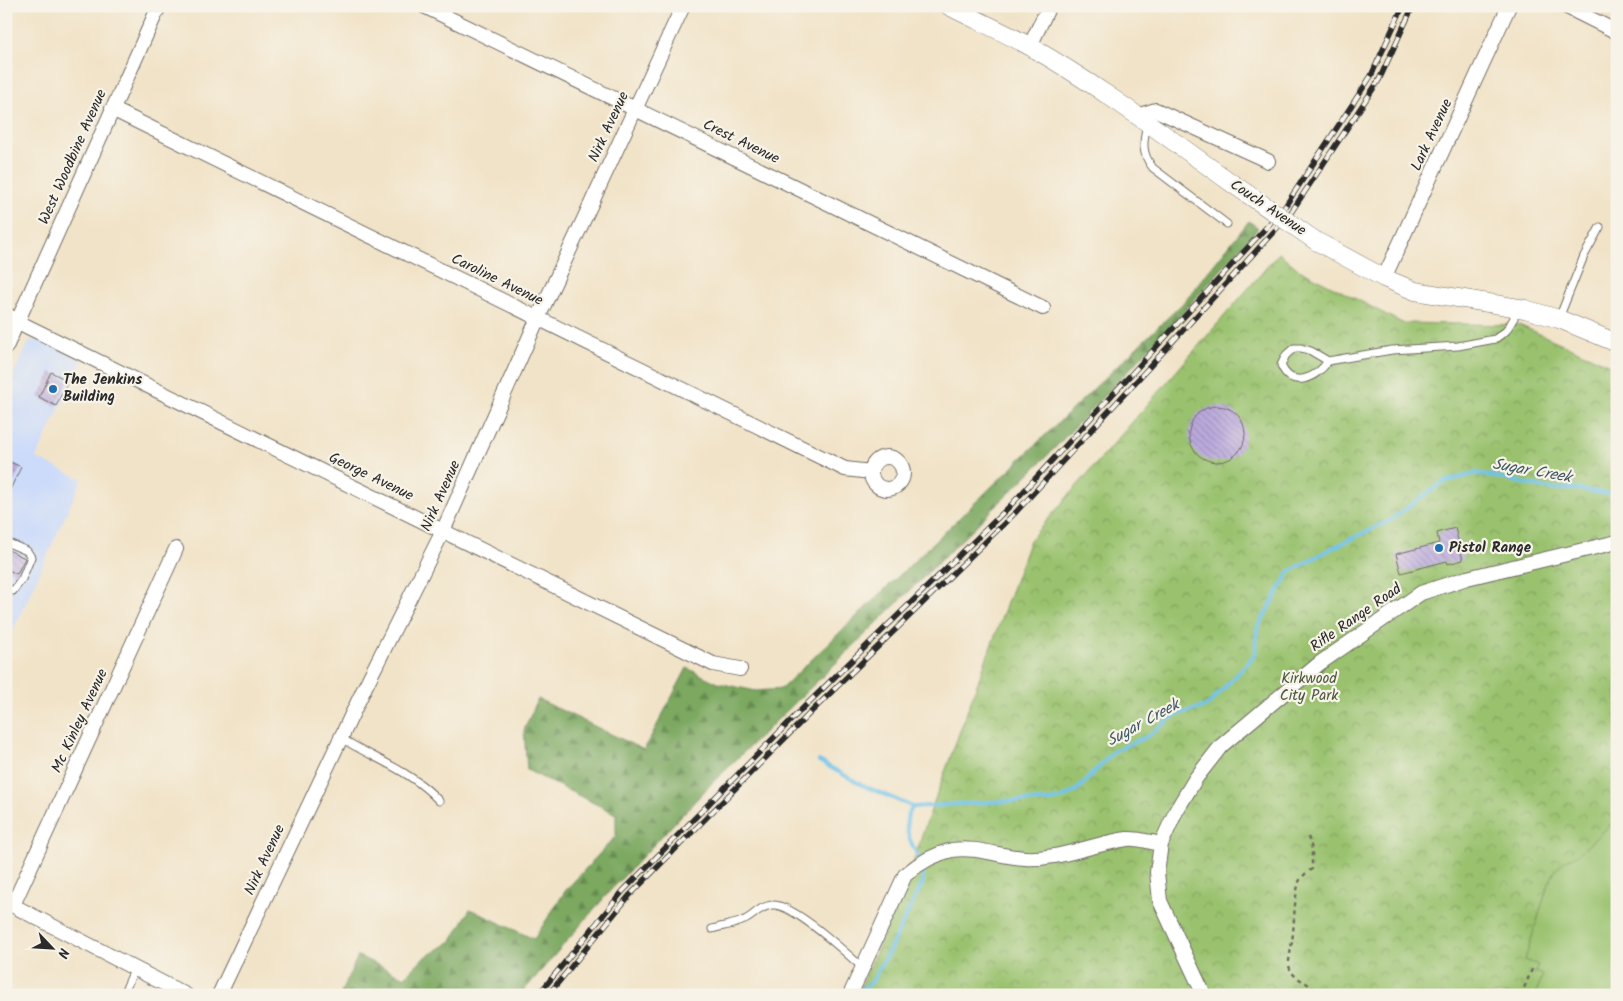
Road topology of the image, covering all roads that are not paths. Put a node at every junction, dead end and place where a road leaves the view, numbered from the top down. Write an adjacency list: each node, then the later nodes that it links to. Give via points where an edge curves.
1 (159, 6): 10 (street, West Woodbine Avenue)
2 (424, 6): 11 (street, Crest Avenue)
3 (683, 6): 11 (street, Nirk Avenue)
4 (949, 6): 9 (street, Couch Avenue)
5 (1049, 6): 9 (street)
6 (1509, 6): 16 (street, Lark Avenue)
7 (1565, 6): 8 (street)
8 (1617, 32)
9 (1030, 46): 12 (street, Couch Avenue)
10 (112, 109): 19 (street, West Woodbine Avenue); 20 (street, Caroline Avenue)
11 (636, 109): 18 (street, Crest Avenue); 20 (street, Nirk Avenue)
12 (1142, 120): 13 (street, via 1156,110); 14 (lane, via 1146,159); 16 (street, Couch Avenue, bridge, via 1316,241)
13 (1268, 161)
14 (1227, 224)
15 (1600, 227): 21 (lane, via 1584,256)
16 (1384, 278): 17 (street, Couch Avenue, via 1414,291)
17 (1513, 307): 21 (street, Couch Avenue); 24 (lane, via 1514,318 1506,331 1495,339 1458,346 1392,350)
18 (1044, 308)
19 (12, 318): 23 (street, West Woodbine Avenue); 26 (street, George Avenue)
20 (538, 318): 25 (street, Caroline Avenue, via 845,469); 26 (street, Nirk Avenue)
21 (1558, 319): 22 (street, Couch Avenue)
22 (1617, 342)
23 (6, 347)
24 (1328, 361): 24 (lane, via 1311,351 1294,348 1282,365 1291,378 1301,380 1314,376)
25 (871, 472)
26 (443, 531): 31 (street, George Avenue, via 714,664); 32 (street, Nirk Avenue)
27 (6, 542): 30 (lane, via 27,551 31,557 22,579)
28 (1617, 542): 34 (street, Rifle Range Road, via 1467,578 1420,593 1320,663 1221,746 1196,778)
29 (176, 549): 35 (street, Mc Kinley Avenue)
30 (10, 590)
31 (740, 670)
32 (341, 738): 33 (lane, via 405,772); 41 (street, Nirk Avenue)
33 (439, 801)
34 (1161, 844): 38 (street, via 1128,839 1048,858 962,850 938,855 905,875); 43 (street, Rifle Range Road, via 1157,872 1160,901)
35 (10, 904): 37 (street)
36 (712, 929): 38 (lane, via 744,921 759,908 774,904 813,925)
37 (134, 968): 39 (lane); 40 (street)
38 (863, 968): 42 (street)
39 (122, 995)
40 (186, 995)
41 (220, 995)
42 (850, 995)
43 (1204, 995)

